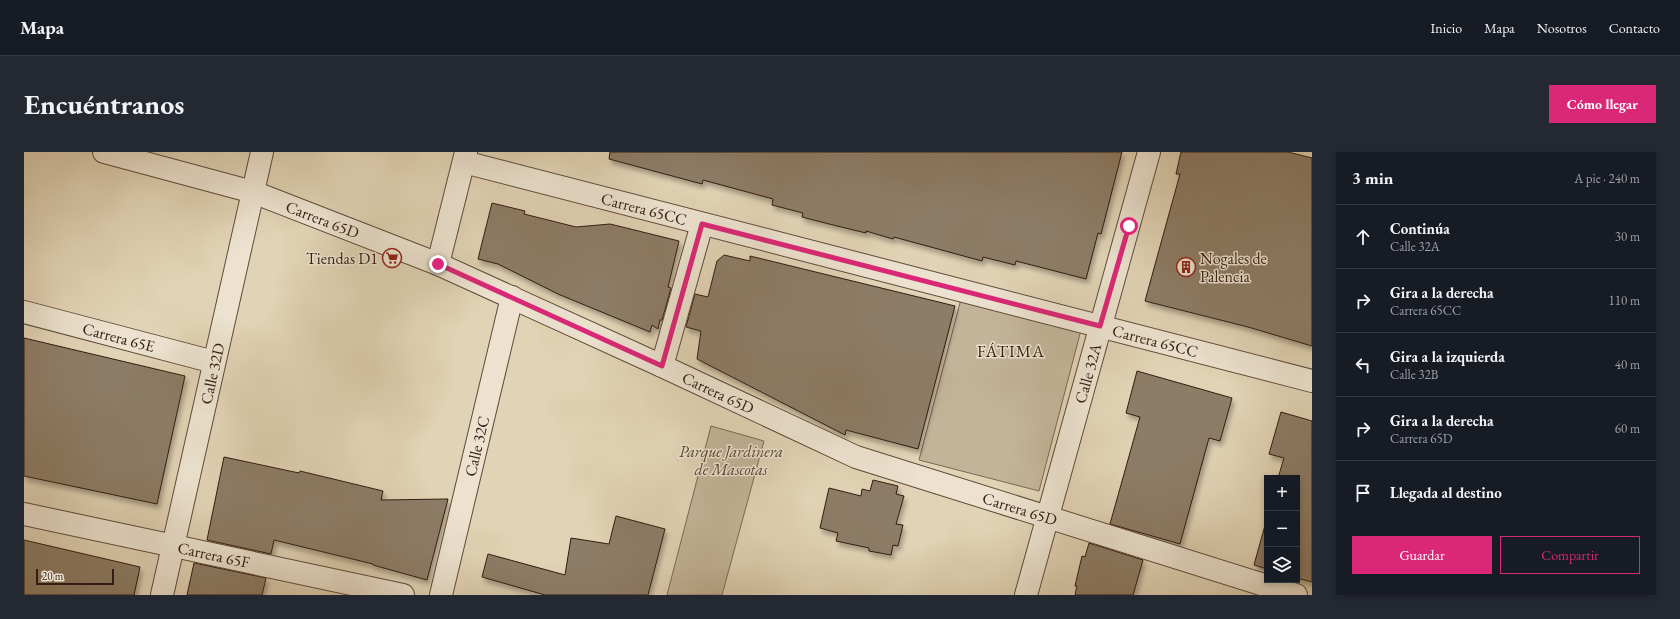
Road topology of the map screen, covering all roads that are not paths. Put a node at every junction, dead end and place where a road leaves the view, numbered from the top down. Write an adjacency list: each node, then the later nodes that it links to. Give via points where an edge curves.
1 (104, 152): 5 (street, Carrera 65D)
2 (262, 152): 5 (street, Calle 32D)
3 (1149, 152): 10 (street, Calle 32A)
4 (465, 157): 6 (street, Carrera 65CC); 7 (street)
5 (253, 192): 7 (street, Carrera 65D); 11 (street, Calle 32D)
6 (702, 224): 10 (street, Carrera 65CC); 12 (street)
7 (438, 264): 8 (street, Carrera 65D)
8 (512, 297): 12 (street, Carrera 65D); 20 (street, Calle 32C)
9 (24, 312): 11 (street, Carrera 65E)
10 (1100, 326): 13 (street, Carrera 65CC); 15 (street, Calle 32A)
11 (214, 362): 16 (street, Calle 32D)
12 (662, 366): 15 (street, Carrera 65D, via 856,457)
13 (1312, 381)
14 (24, 514): 16 (street, Carrera 65F)
15 (1047, 519): 21 (street, Calle 32A); 22 (street, Carrera 65D)
16 (173, 546): 17 (street, Carrera 65F); 18 (street, Calle 32D)
17 (374, 592): 19 (street, Carrera 65F)
18 (162, 595)
19 (403, 595)
20 (441, 595)
21 (1026, 595)
22 (1296, 595)

